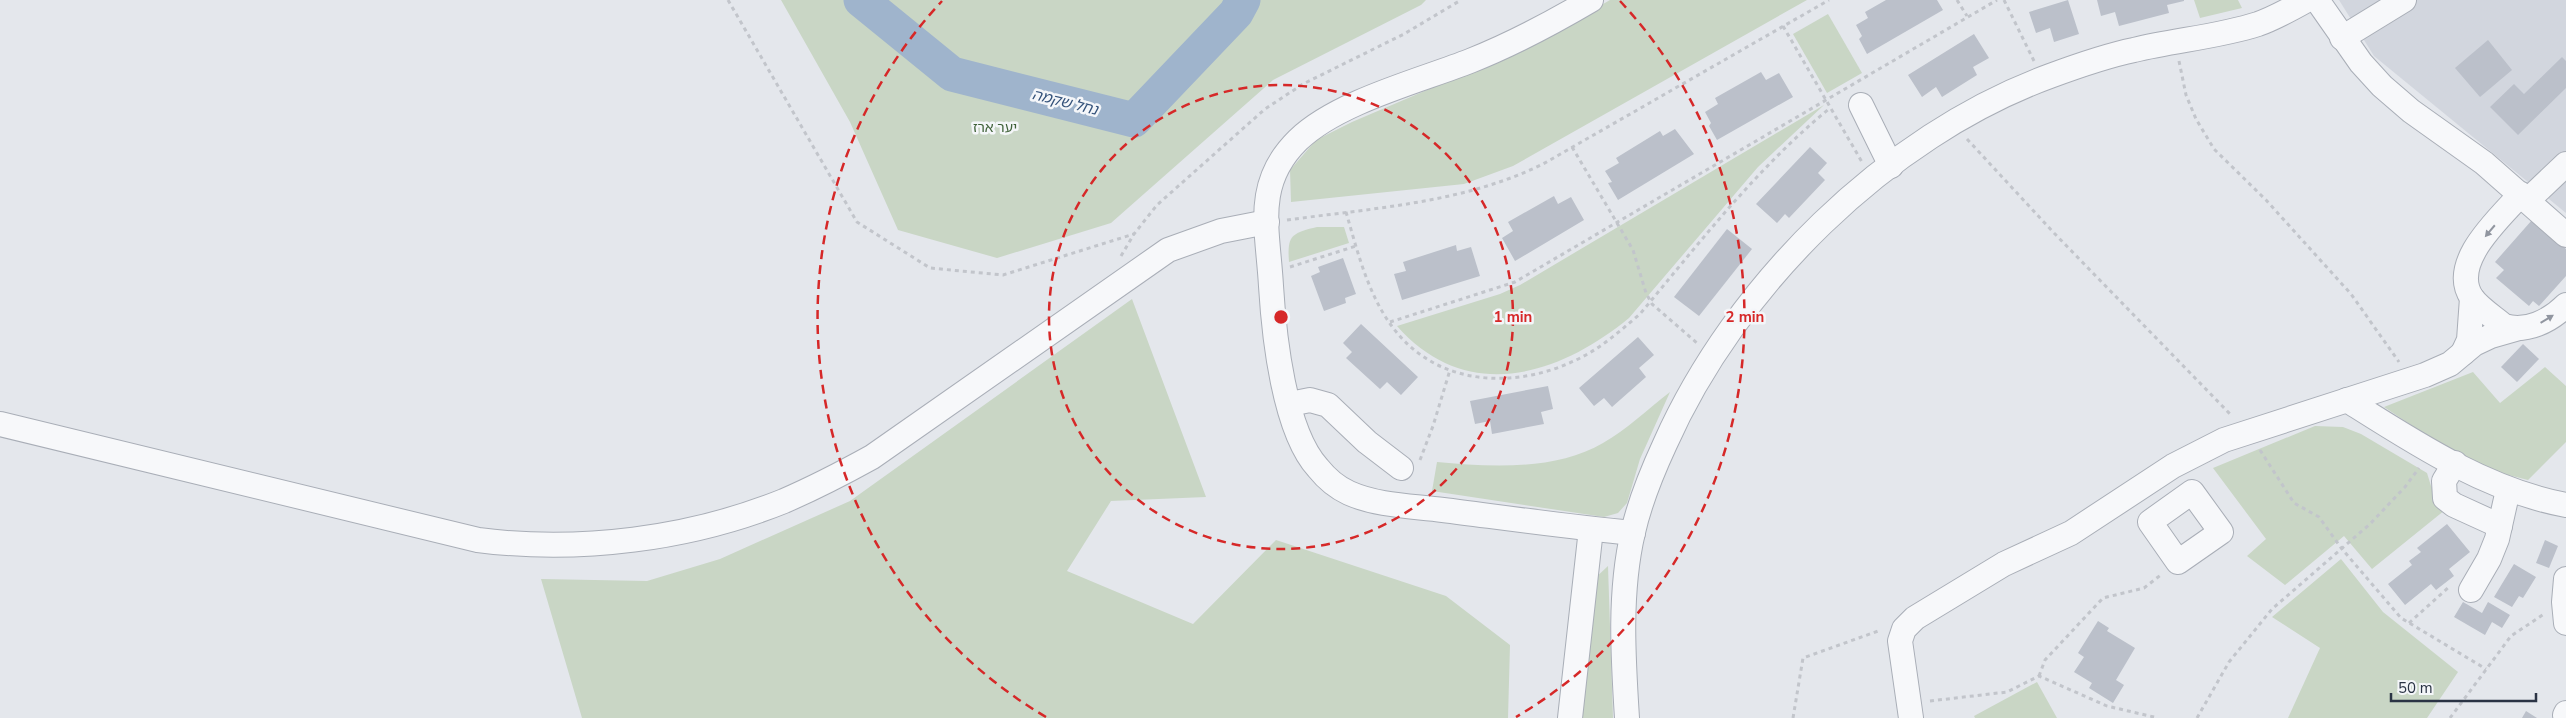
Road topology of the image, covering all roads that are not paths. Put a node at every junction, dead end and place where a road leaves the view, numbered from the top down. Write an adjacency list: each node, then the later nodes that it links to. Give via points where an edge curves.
1 (1591, 0): 10 (street, via 1499,50 1327,118 1301,137 1274,170 1268,185)
2 (2307, 0): 8 (street, via 2258,24 2130,50 2043,79 1953,124)
3 (2317, 0): 5 (street)
4 (2404, 0): 5 (street)
5 (2342, 38): 9 (street, via 2367,69 2404,105 2484,162)
6 (1860, 105): 8 (street)
7 (2566, 164): 9 (street)
8 (1891, 166): 27 (street, via 1797,249 1739,317 1712,355 1652,472)
9 (2524, 197): 11 (street); 12 (street, one-way to 12, via 2473,251 2466,274)
10 (1267, 222): 17 (street, via 1277,346); 18 (street, via 1221,230 1168,250 872,457 823,484 739,516 655,536 553,545 515,545 478,540)
11 (2566, 235)
12 (2472, 298): 14 (street, via 2504,326); 15 (street, via 2469,340)
13 (2566, 305): 14 (street, one-way to 13, via 2526,329 2540,323)
14 (2519, 328): 15 (street, via 2491,336)
15 (2463, 353): 16 (street, via 2450,364)
16 (2347, 400): 19 (street); 20 (street, via 2224,440)
17 (1290, 404): 21 (street, via 1310,400 1328,405 1367,442); 26 (street, via 1306,452 1331,481 1349,493 1400,504)
18 (0, 424)
19 (2455, 463): 22 (street); 25 (street, via 2444,481 2445,498)
20 (2173, 466): 23 (street); 29 (street, via 2071,533 2004,564 1915,618 1904,629 1900,641)
21 (1409, 467)
22 (2508, 490): 24 (street); 25 (street)
23 (2192, 492): 23 (street, via 2150,522 2178,562 2221,532)
24 (2566, 505)
25 (2500, 526): 28 (street, via 2489,559)
26 (1591, 529): 27 (street); 30 (street)
27 (1633, 533): 31 (street, via 1624,621)
28 (2471, 590)
29 (1910, 711)
30 (1570, 718)
31 (1627, 718)

